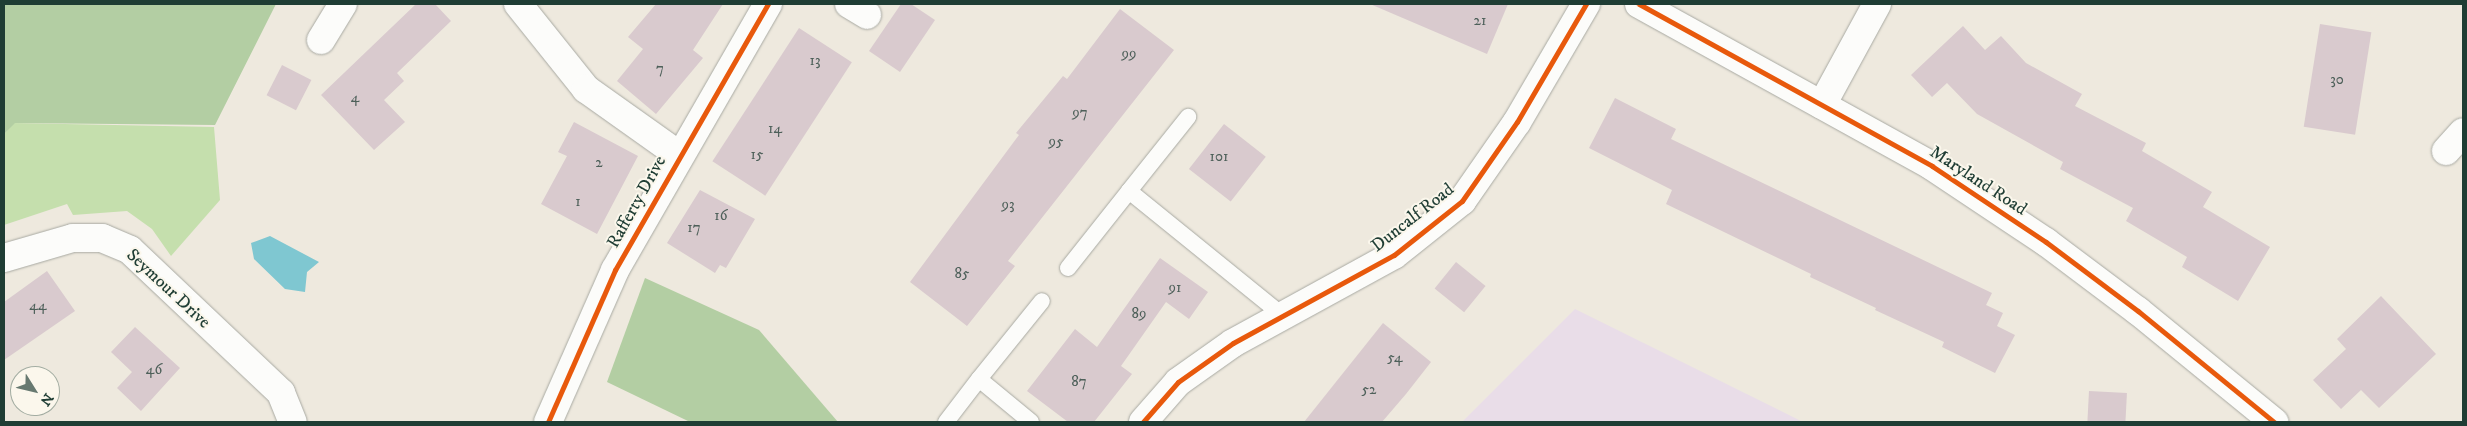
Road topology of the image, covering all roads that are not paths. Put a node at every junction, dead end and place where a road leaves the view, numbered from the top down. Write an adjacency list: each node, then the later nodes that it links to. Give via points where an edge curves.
1 (343, 4): 7 (street)
2 (518, 4): 10 (street, Rafferty Drive, via 586,89)
3 (768, 4): 10 (street, Rafferty Drive)
4 (1586, 4): 15 (street, Duncalf Road, via 1517,122 1462,201 1394,255)
5 (1640, 4): 8 (street, Maryland Road)
6 (1877, 4): 8 (street)
7 (321, 40)
8 (1822, 105): 22 (street, Maryland Road, via 1932,166 2046,242 2138,311)
9 (1188, 117): 11 (lane)
10 (679, 156): 18 (street, Rafferty Drive, via 615,270)
11 (1129, 192): 13 (lane); 15 (lane)
12 (4, 258): 17 (street, Seymour Drive, via 74,238 102,238 130,250 281,394)
13 (1068, 268)
14 (1042, 301): 16 (lane)
15 (1281, 314): 21 (street, Duncalf Road, via 1232,343 1178,382)
16 (980, 379): 19 (lane); 20 (lane)
17 (293, 422)
18 (548, 422)
19 (946, 422)
20 (1031, 422)
21 (1143, 422)
22 (2274, 422)

